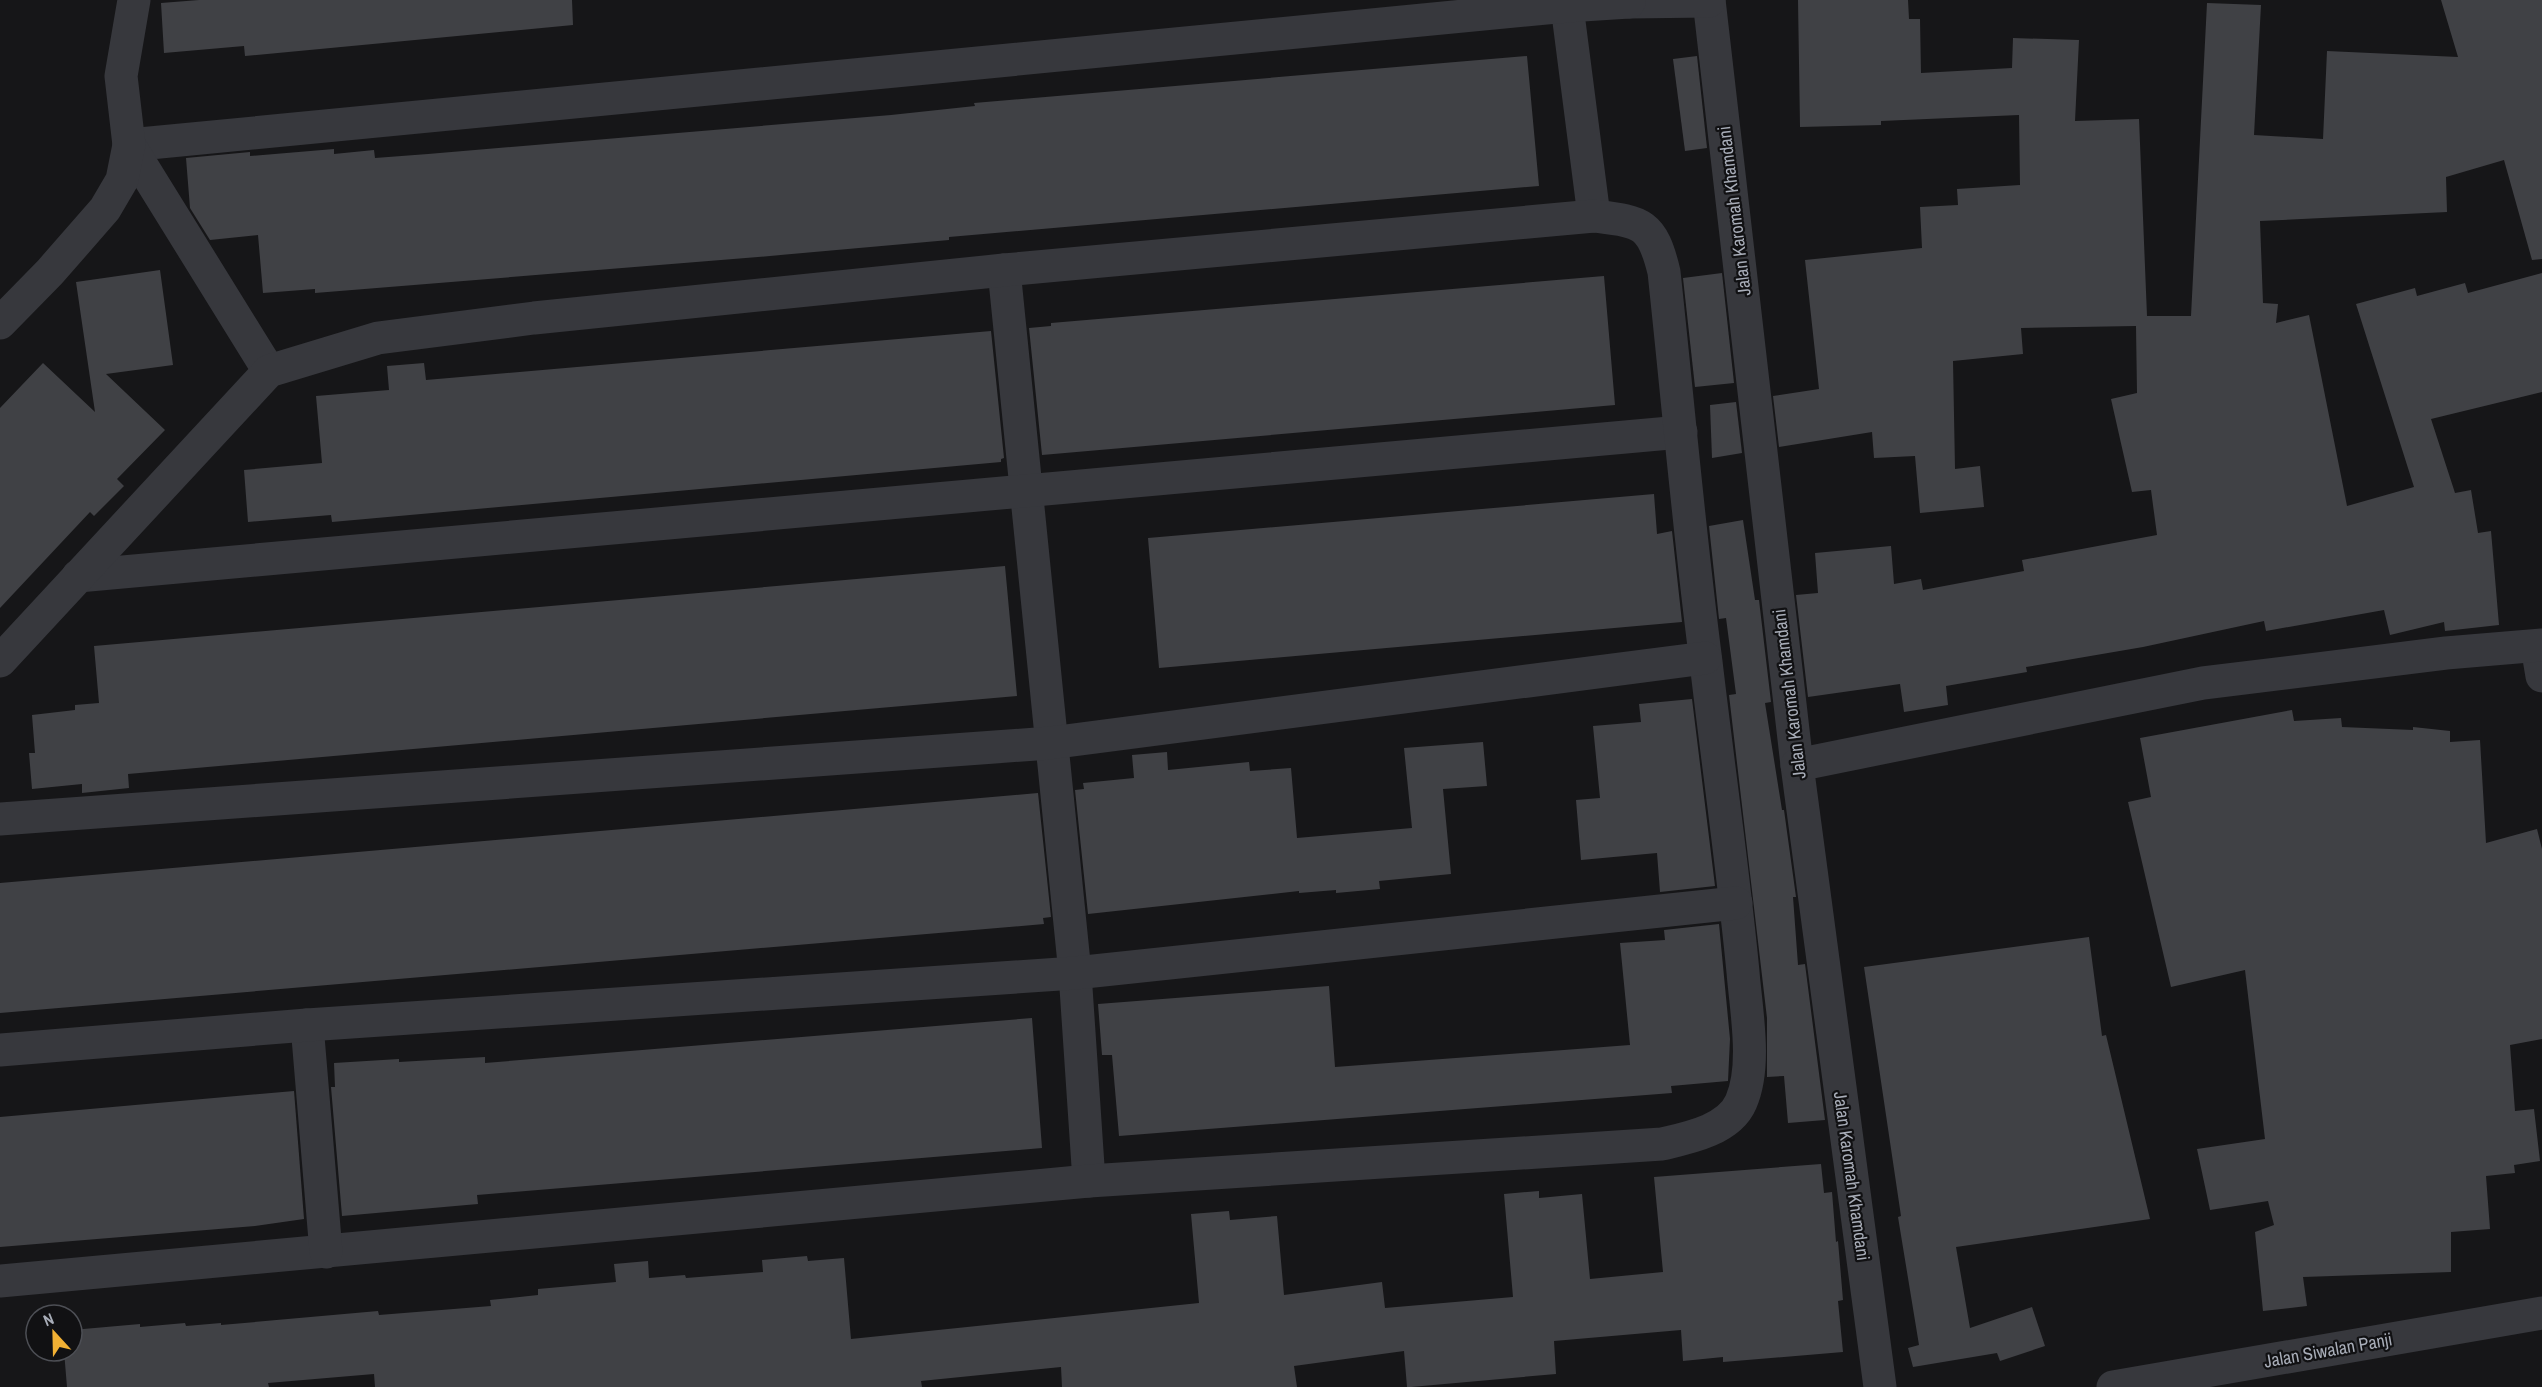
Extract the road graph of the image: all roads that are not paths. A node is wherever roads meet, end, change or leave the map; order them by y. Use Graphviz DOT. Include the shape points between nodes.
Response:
graph roads {
  1 [pos="134,0"];
  2 [pos="1629,1"];
  3 [pos="1709,1"];
  4 [pos="1567,6"];
  5 [pos="129,145"];
  6 [pos="1594,216"];
  7 [pos="1004,270"];
  8 [pos="0,323"];
  9 [pos="269,371"];
  10 [pos="1681,432"];
  11 [pos="1024,491"];
  12 [pos="78,576"];
  13 [pos="2540,656"];
  14 [pos="1705,658"];
  15 [pos="0,661"];
  16 [pos="1050,743"];
  17 [pos="1797,765"];
  18 [pos="0,819"];
  19 [pos="1736,903"];
  20 [pos="1075,973"];
  21 [pos="307,1025"];
  22 [pos="0,1050"];
  23 [pos="1089,1181"];
  24 [pos="326,1252"];
  25 [pos="0,1281"];
  26 [pos="2542,1313"];
  27 [pos="1880,1387"];
  28 [pos="2113,1387"];
  1 -- 5 [label="street" via="121,76"];
  2 -- 3 [label="street"];
  2 -- 4 [label="street"];
  3 -- 17 [label="street, Jalan Karomah Khamdani"];
  4 -- 5 [label="street"];
  4 -- 6 [label="street"];
  5 -- 8 [label="street" via="122,180 105,209"];
  5 -- 9 [label="street"];
  6 -- 7 [label="street"];
  6 -- 10 [label="street" via="1631,220 1643,226 1659,252"];
  7 -- 9 [label="street" via="534,318 378,338"];
  7 -- 11 [label="street"];
  9 -- 12 [label="street"];
  10 -- 11 [label="street"];
  10 -- 14 [label="street"];
  11 -- 12 [label="street"];
  11 -- 16 [label="street"];
  12 -- 15 [label="street"];
  13 -- 17 [label="street" via="2446,653 2203,683"];
  14 -- 16 [label="street"];
  14 -- 19 [label="street"];
  16 -- 18 [label="street"];
  16 -- 20 [label="street"];
  17 -- 27 [label="street, Jalan Karomah Khamdani"];
  19 -- 20 [label="street"];
  19 -- 23 [label="street" via="1748,1030 1748,1074 1741,1103 1724,1122 1690,1138 1662,1144"];
  20 -- 21 [label="street"];
  20 -- 23 [label="street"];
  21 -- 22 [label="street"];
  21 -- 24 [label="street"];
  23 -- 24 [label="street"];
  24 -- 25 [label="street"];
  26 -- 28 [label="street, Jalan Siwalan Panji"];
}
